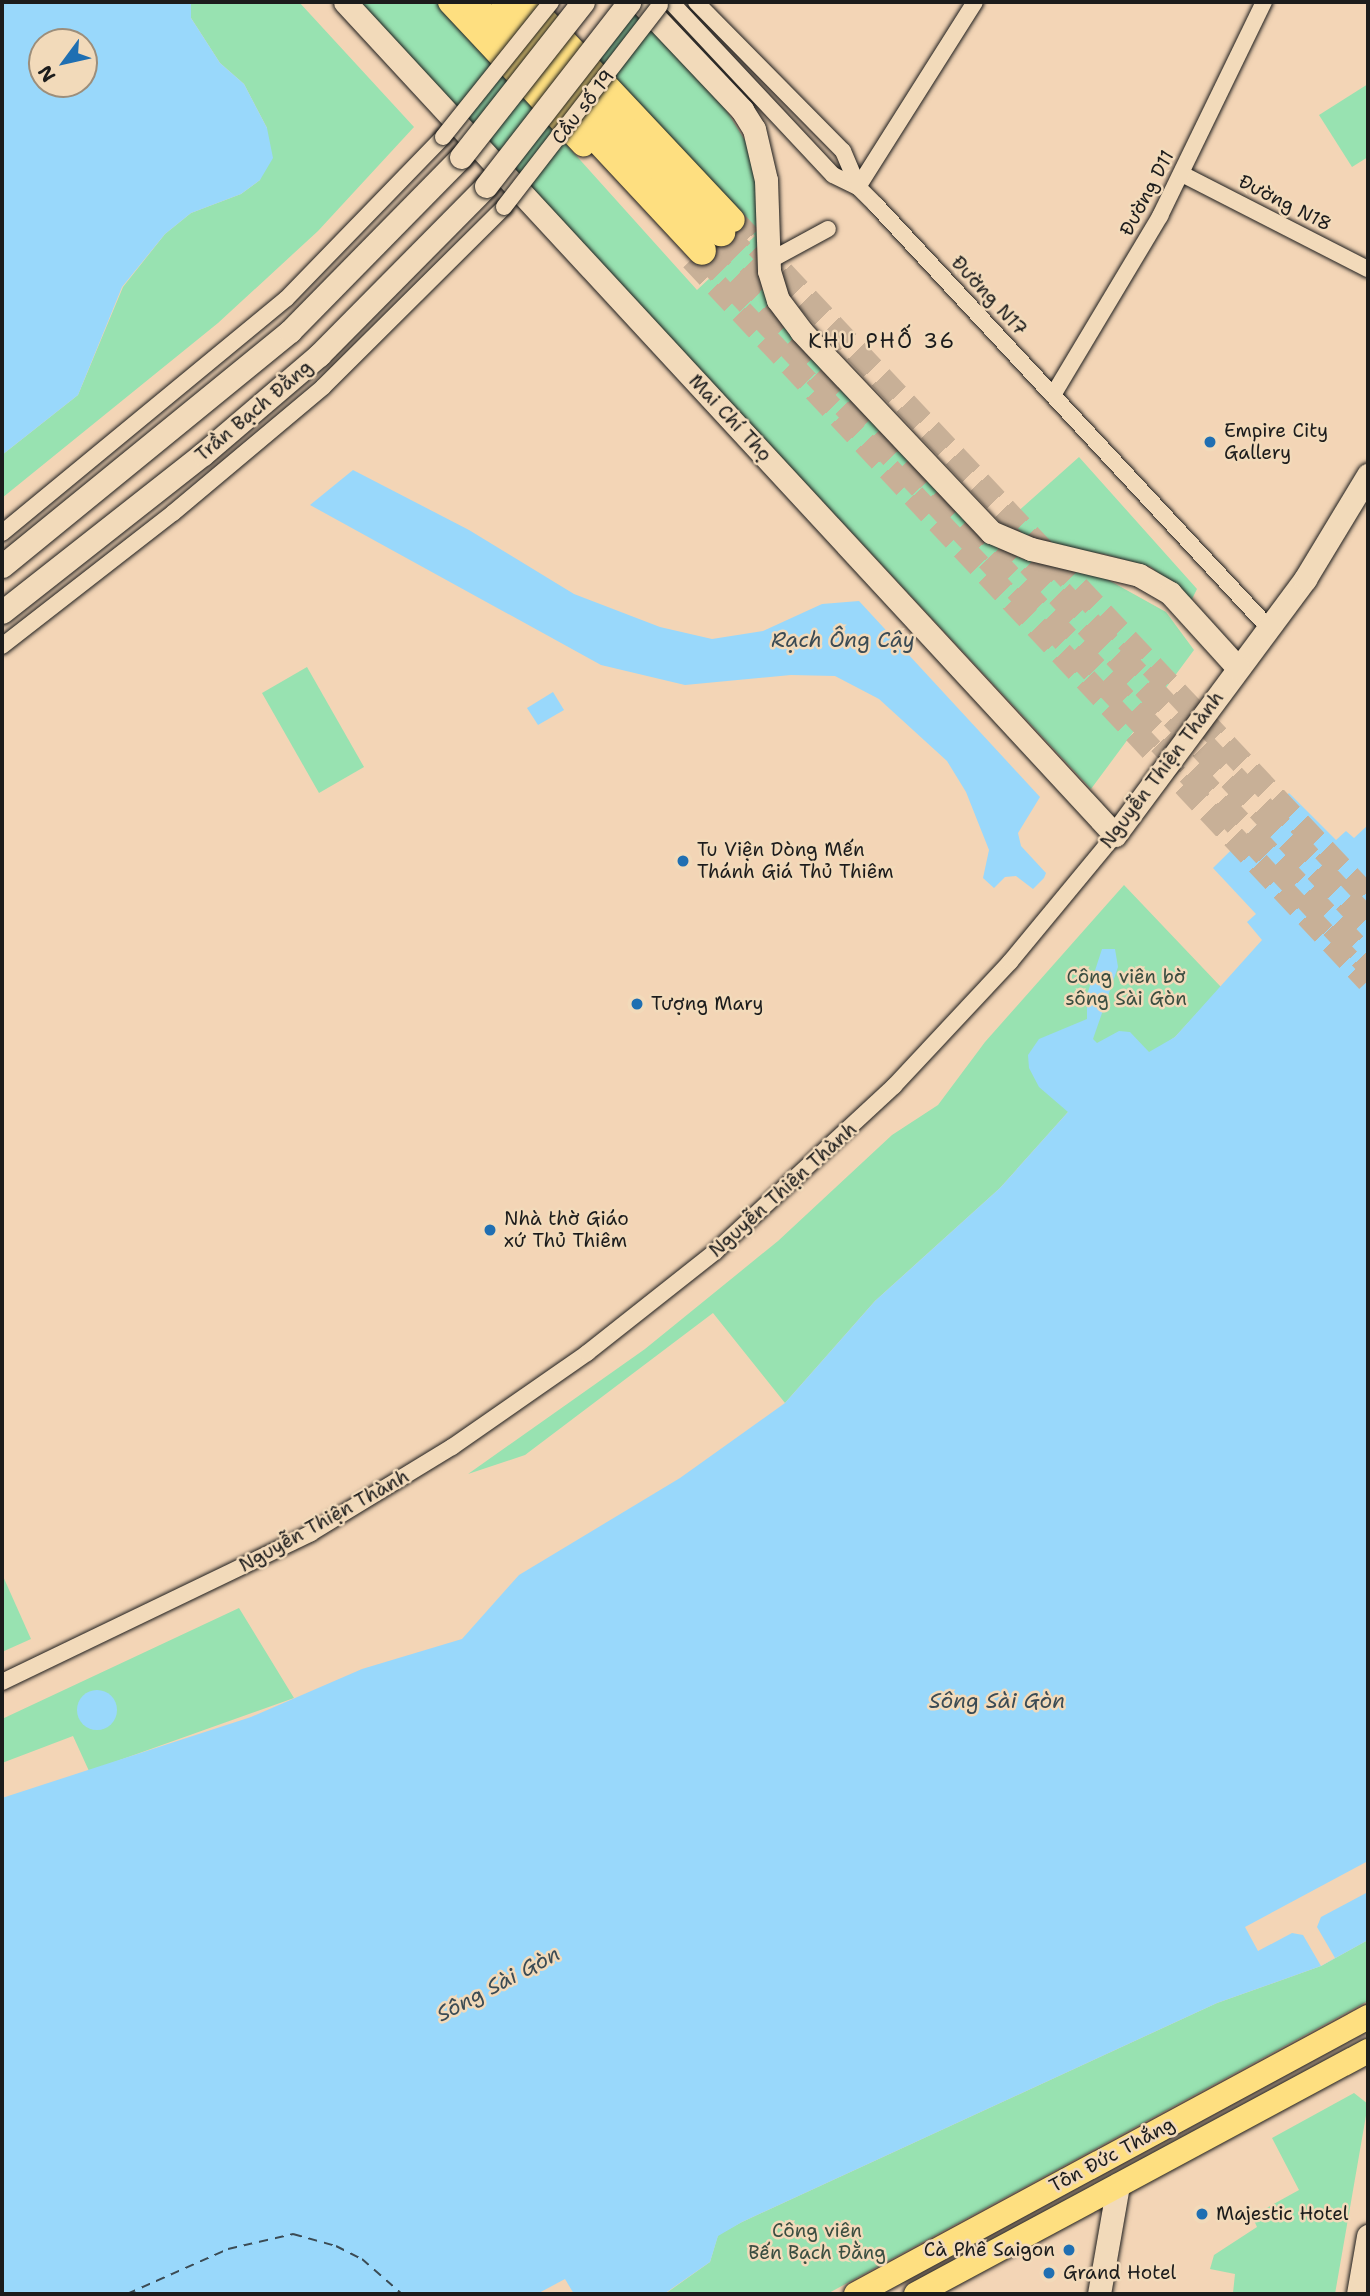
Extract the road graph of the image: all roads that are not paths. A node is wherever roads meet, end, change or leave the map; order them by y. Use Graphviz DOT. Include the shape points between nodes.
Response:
graph roads {
  1 [pos="345,2"];
  2 [pos="450,2"];
  3 [pos="470,2"];
  4 [pos="505,2"];
  5 [pos="528,2"];
  6 [pos="551,2"];
  7 [pos="583,2"];
  8 [pos="629,2"];
  9 [pos="696,2"];
  10 [pos="975,2"];
  11 [pos="1264,2"];
  12 [pos="658,3"];
  13 [pos="420,162"];
  14 [pos="1182,174"];
  15 [pos="439,183"];
  16 [pos="485,186"];
  17 [pos="858,187"];
  18 [pos="464,210"];
  19 [pos="828,229"];
  20 [pos="483,230"];
  21 [pos="712,240"];
  22 [pos="769,261"];
  23 [pos="1368,270"];
  24 [pos="1053,395"];
  25 [pos="163,405"];
  26 [pos="179,425"];
  27 [pos="203,454"];
  28 [pos="219,475"];
  29 [pos="1368,475"];
  30 [pos="2,533"];
  31 [pos="2,566"];
  32 [pos="2,612"];
  33 [pos="1269,628"];
  34 [pos="2,646"];
  35 [pos="1238,668"];
  36 [pos="1115,835"];
  37 [pos="2,1682"];
  38 [pos="1368,2017"];
  39 [pos="1368,2050"];
  40 [pos="1118,2185"];
  41 [pos="1368,2236"];
  42 [pos="856,2294"];
  43 [pos="916,2294"];
  44 [pos="1099,2294"];
  45 [pos="1358,2294"];
  1 -- 36 [label="street, Mai Chí Thọ"];
  2 -- 21 [label="main road"];
  3 -- 21 [label="highway"];
  4 -- 21 [label="highway"];
  5 -- 21 [label="main road"];
  6 -- 13 [label="street, bridge"];
  7 -- 15 [label="street, Trần Bạch Đằng, bridge"];
  8 -- 16 [label="street, Cầu số 19, bridge"];
  9 -- 17 [label="street" via="843,152"];
  10 -- 17 [label="street"];
  11 -- 14 [label="street, Đường D11"];
  12 -- 17 [label="street, Đường N17" via="833,175"];
  12 -- 20 [label="street, Cầu số 19, bridge"];
  12 -- 22 [label="street" via="754,129 766,180"];
  13 -- 15 [label="street"];
  13 -- 25 [label="street" via="294,292"];
  14 -- 23 [label="street, Đường N18"];
  14 -- 24 [label="street, Đường D11"];
  15 -- 26 [label="street, Trần Bạch Đằng" via="290,331"];
  16 -- 18 [label="street, Trần Bạch Đằng"];
  17 -- 24 [label="street, Đường N17"];
  18 -- 20 [label="street"];
  18 -- 27 [label="street, Trần Bạch Đằng" via="319,355"];
  19 -- 22 [label="street"];
  20 -- 28 [label="street, Cầu số 19" via="370,344"];
  22 -- 35 [label="street" via="772,286 787,314 973,518 1007,541 1139,575 1170,593"];
  24 -- 33 [label="street, Đường N17"];
  25 -- 26 [label="street"];
  25 -- 30 [label="street"];
  26 -- 31 [label="street, Trần Bạch Đằng"];
  27 -- 28 [label="street"];
  27 -- 32 [label="street, Trần Bạch Đằng"];
  28 -- 34 [label="street, Cầu số 19"];
  29 -- 33 [label="street, Nguyễn Thiện Thành" via="1305,579"];
  33 -- 35 [label="street, Nguyễn Thiện Thành"];
  35 -- 36 [label="street, Nguyễn Thiện Thành"];
  36 -- 37 [label="street, Nguyễn Thiện Thành" via="1010,962 894,1086 762,1211 587,1353 452,1447 311,1533"];
  38 -- 42 [label="main road, Tôn Ðức Thắng"];
  39 -- 40 [label="main road, Tôn Ðức Thắng"];
  40 -- 43 [label="main road, Tôn Ðức Thắng"];
  40 -- 44 [label="street"];
  41 -- 45 [label="street"];
}
